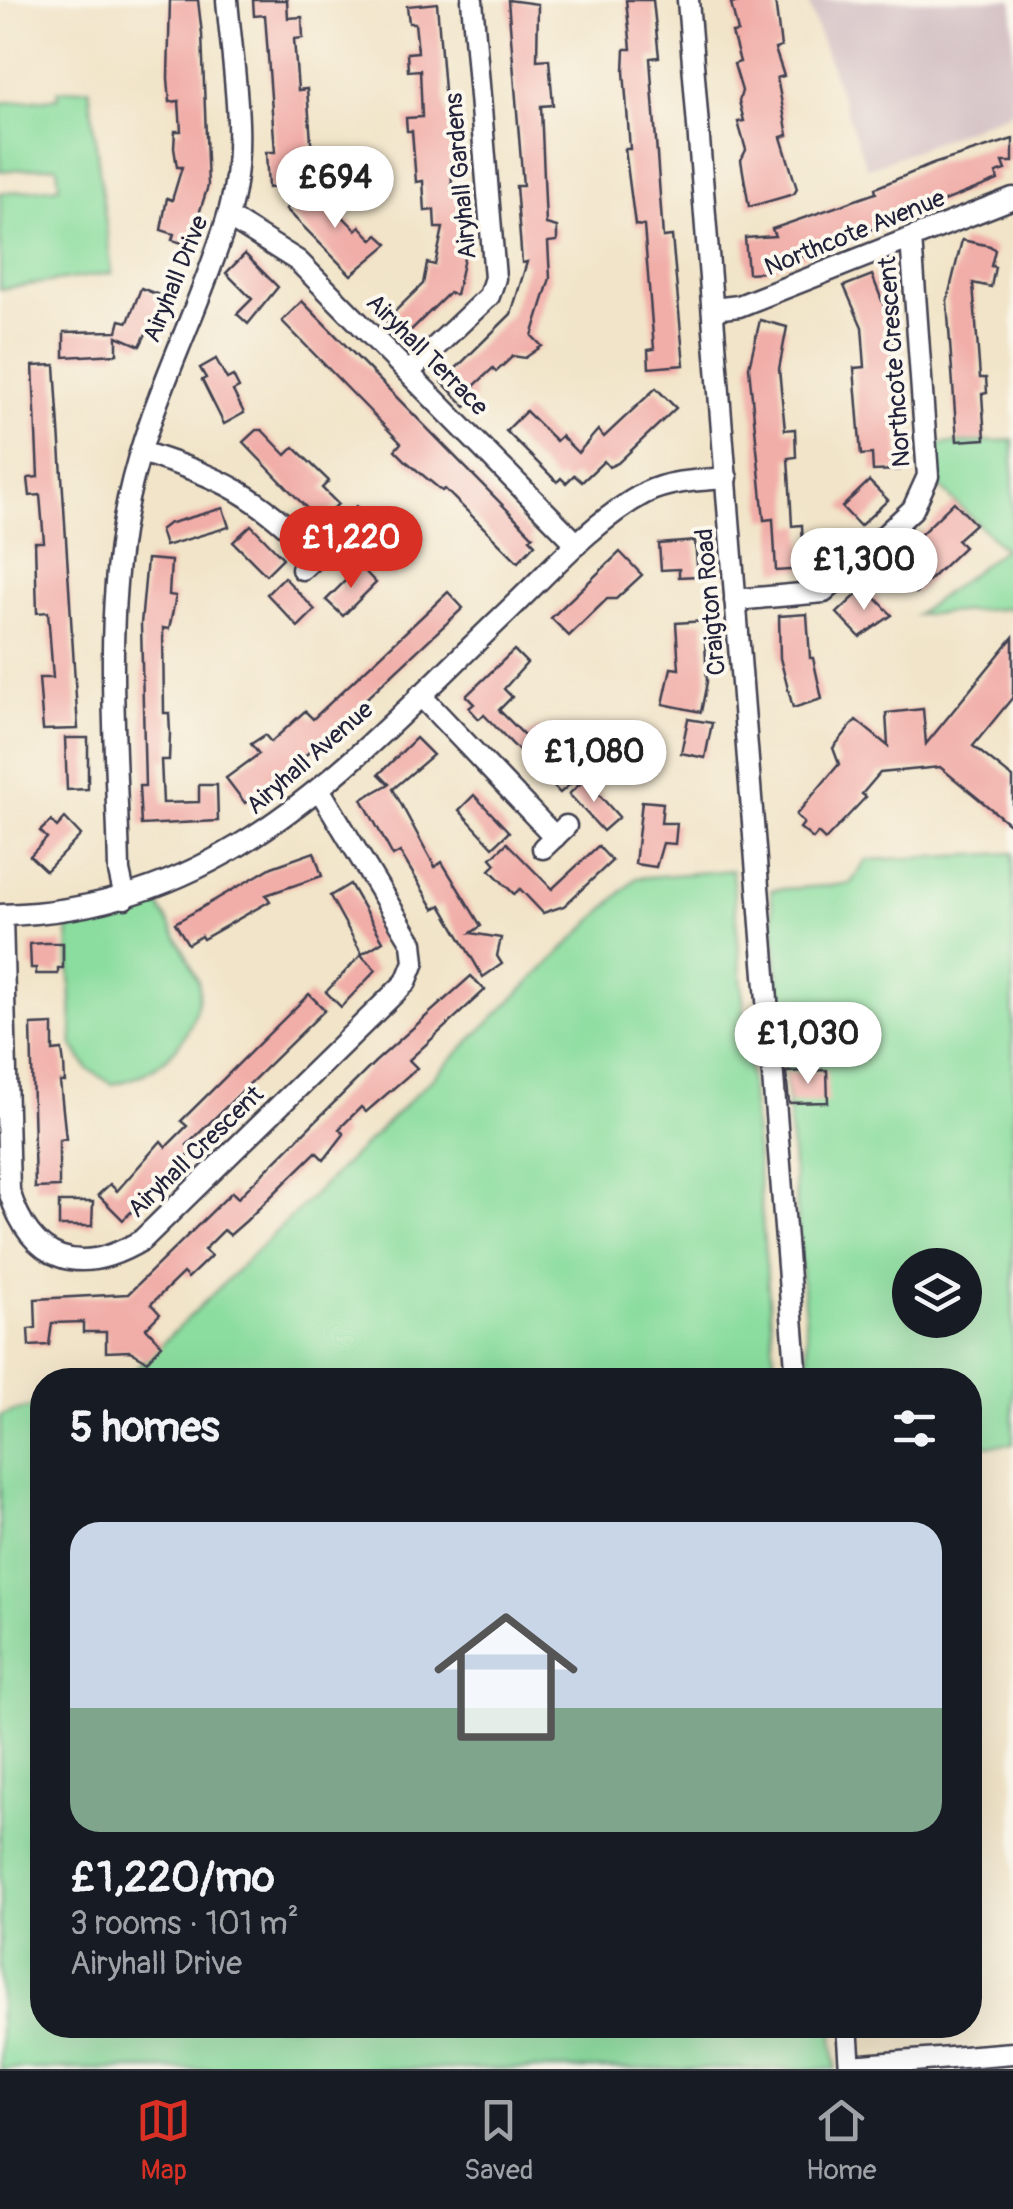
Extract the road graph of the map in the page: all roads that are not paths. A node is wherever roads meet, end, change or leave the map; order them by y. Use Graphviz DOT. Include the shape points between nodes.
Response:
graph roads {
  1 [pos="227,0"];
  2 [pos="472,0"];
  3 [pos="688,0"];
  4 [pos="1013,198"];
  5 [pos="228,218"];
  6 [pos="911,238"];
  7 [pos="713,309"];
  8 [pos="409,372"];
  9 [pos="141,452"];
  10 [pos="727,478"];
  11 [pos="578,544"];
  12 [pos="317,555"];
  13 [pos="736,600"];
  14 [pos="420,695"];
  15 [pos="318,790"];
  16 [pos="555,837"];
  17 [pos="125,898"];
  18 [pos="1,916"];
  19 [pos="796,1368"];
  20 [pos="848,2038"];
  21 [pos="1013,2053"];
  22 [pos="850,2068"];
  1 -- 5 [label="street, Airyhall Drive" via="239,145"];
  2 -- 8 [label="street, Airyhall Gardens" via="495,278 489,296"];
  3 -- 7 [label="street, Craigton Road"];
  4 -- 6 [label="street, Northcote Avenue"];
  5 -- 8 [label="street, Airyhall Terrace" via="298,261"];
  5 -- 9 [label="street, Airyhall Drive" via="158,391"];
  6 -- 7 [label="street, Northcote Avenue" via="739,306"];
  6 -- 13 [label="street, Northcote Crescent" via="928,476 913,509 824,592"];
  7 -- 10 [label="street, Craigton Road"];
  8 -- 11 [label="street, Airyhall Terrace"];
  9 -- 12 [label="street" via="235,486 268,507"];
  9 -- 17 [label="street, Airyhall Drive" via="114,613"];
  10 -- 11 [label="street, Airyhall Avenue" via="646,493"];
  10 -- 13 [label="street, Craigton Road"];
  11 -- 14 [label="street, Airyhall Avenue"];
  13 -- 19 [label="street, Craigton Road"];
  14 -- 15 [label="street, Airyhall Avenue"];
  14 -- 16 [label="street"];
  15 -- 17 [label="street, Airyhall Avenue" via="224,857"];
  15 -- 18 [label="street, Airyhall Crescent" via="412,944 406,982 142,1240 117,1256 90,1262 61,1258 36,1243 8,1191"];
  17 -- 18 [label="street, Airyhall Avenue"];
  20 -- 22 [label="street"];
  21 -- 22 [label="street"];
}
